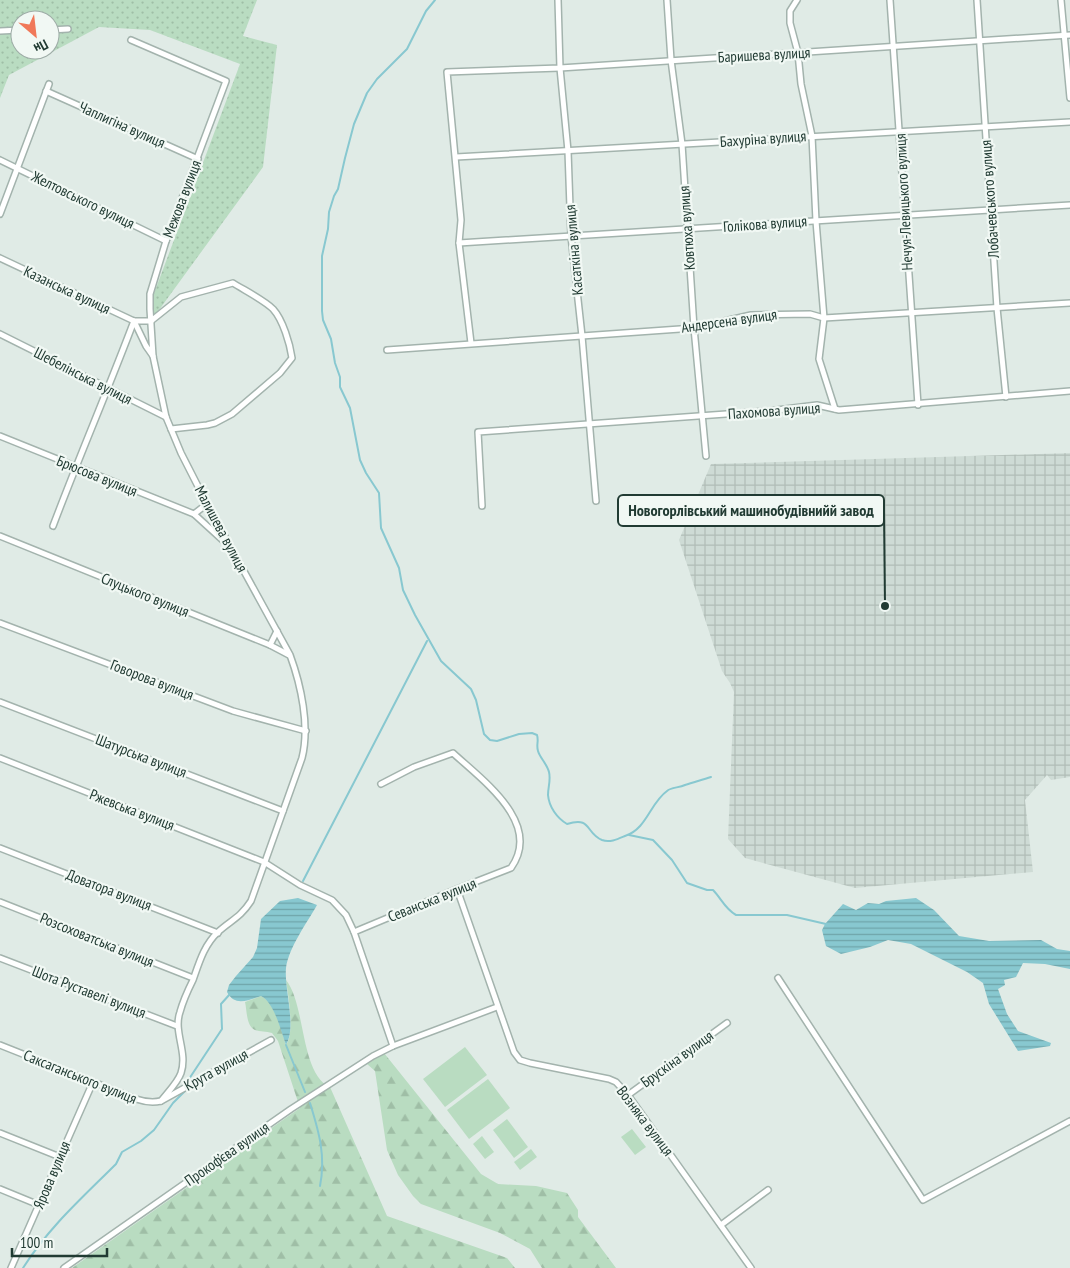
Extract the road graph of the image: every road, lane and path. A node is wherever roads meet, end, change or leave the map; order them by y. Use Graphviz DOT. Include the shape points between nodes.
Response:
graph roads {
  1 [pos="558,0"];
  2 [pos="667,0"];
  3 [pos="796,0"];
  4 [pos="890,0"];
  5 [pos="977,0"];
  6 [pos="1061,0"];
  7 [pos="60,29"];
  8 [pos="68,29"];
  9 [pos="1067,35"];
  10 [pos="131,40"];
  11 [pos="980,40"];
  12 [pos="894,46"];
  13 [pos="798,53"];
  14 [pos="671,60"];
  15 [pos="560,68"];
  16 [pos="49,84"];
  17 [pos="46,91"];
  18 [pos="1070,98"];
  19 [pos="1070,122"];
  20 [pos="985,126"];
  21 [pos="900,131"];
  22 [pos="812,136"];
  23 [pos="682,144"];
  24 [pos="568,151"];
  25 [pos="456,157"];
  26 [pos="198,159"];
  27 [pos="0,160"];
  28 [pos="18,168"];
  29 [pos="1070,205"];
  30 [pos="991,210"];
  31 [pos="0,214"];
  32 [pos="905,215"];
  33 [pos="816,221"];
  34 [pos="686,229"];
  35 [pos="571,236"];
  36 [pos="166,241"];
  37 [pos="459,243"];
  38 [pos="0,258"];
  39 [pos="1070,303"];
  40 [pos="996,308"];
  41 [pos="910,313"];
  42 [pos="824,318"];
  43 [pos="134,321"];
  44 [pos="150,321"];
  45 [pos="694,328"];
  46 [pos="0,334"];
  47 [pos="582,336"];
  48 [pos="471,343"];
  49 [pos="387,350"];
  50 [pos="153,356"];
  51 [pos="109,389"];
  52 [pos="1070,391"];
  53 [pos="1006,397"];
  54 [pos="918,405"];
  55 [pos="834,409"];
  56 [pos="702,416"];
  57 [pos="166,418"];
  58 [pos="590,425"];
  59 [pos="171,429"];
  60 [pos="0,436"];
  61 [pos="706,456"];
  62 [pos="75,467"];
  63 [pos="596,501"];
  64 [pos="207,504"];
  65 [pos="482,506"];
  66 [pos="194,514"];
  67 [pos="53,526"];
  68 [pos="0,536"];
  69 [pos="231,547"];
  70 [pos="0,623"];
  71 [pos="277,631"];
  72 [pos="270,646"];
  73 [pos="290,655"];
  74 [pos="0,702"];
  75 [pos="306,731"];
  76 [pos="0,758"];
  77 [pos="381,784"];
  78 [pos="283,811"];
  79 [pos="0,848"];
  80 [pos="264,862"];
  81 [pos="457,888"];
  82 [pos="0,902"];
  83 [pos="354,932"];
  84 [pos="218,933"];
  85 [pos="0,958"];
  86 [pos="193,978"];
  87 [pos="778,978"];
  88 [pos="498,1007"];
  89 [pos="727,1023"];
  90 [pos="177,1026"];
  91 [pos="271,1040"];
  92 [pos="0,1045"];
  93 [pos="394,1046"];
  94 [pos="93,1082"];
  95 [pos="628,1095"];
  96 [pos="162,1101"];
  97 [pos="1070,1121"];
  98 [pos="0,1133"];
  99 [pos="60,1157"];
  100 [pos="0,1189"];
  101 [pos="768,1190"];
  102 [pos="39,1205"];
  103 [pos="721,1225"];
  104 [pos="11,1268"];
  105 [pos="64,1268"];
  106 [pos="752,1268"];
  1 -- 15 [label="street, Касаткіна вулиця"];
  2 -- 14 [label="street, Ковтюха вулиця"];
  3 -- 13 [label="street" via="790,10 790,22"];
  4 -- 12 [label="street, Нечуя-Левицького вулиця"];
  5 -- 11 [label="street, Лобачевського вулиця"];
  6 -- 9 [label="street"];
  7 -- 8 [label="street"];
  9 -- 11 [label="street, Баришева вулиця"];
  9 -- 18 [label="street"];
  10 -- 26 [label="street, Межова вулиця" via="226,80"];
  11 -- 12 [label="street, Баришева вулиця"];
  11 -- 20 [label="street, Лобачевського вулиця"];
  12 -- 13 [label="street, Баришева вулиця"];
  12 -- 21 [label="street, Нечуя-Левицького вулиця"];
  13 -- 14 [label="street, Баришева вулиця"];
  13 -- 22 [label="street"];
  14 -- 15 [label="street, Баришева вулиця"];
  14 -- 23 [label="street, Ковтюха вулиця"];
  15 -- 24 [label="street, Касаткіна вулиця"];
  15 -- 25 [label="street, Баришева вулиця" via="447,72"];
  16 -- 17 [label="street"];
  17 -- 26 [label="street, Чаплигіна вулиця"];
  17 -- 28 [label="street"];
  19 -- 20 [label="street, Бахуріна вулиця"];
  20 -- 21 [label="street, Бахуріна вулиця"];
  20 -- 30 [label="street, Лобачевського вулиця"];
  21 -- 22 [label="street, Бахуріна вулиця"];
  21 -- 32 [label="street, Нечуя-Левицького вулиця"];
  22 -- 23 [label="street, Бахуріна вулиця"];
  22 -- 33 [label="street"];
  23 -- 24 [label="street, Бахуріна вулиця"];
  23 -- 34 [label="street, Ковтюха вулиця"];
  24 -- 25 [label="street, Бахуріна вулиця"];
  24 -- 35 [label="street, Касаткіна вулиця"];
  25 -- 37 [label="street" via="461,220"];
  26 -- 36 [label="street, Межова вулиця"];
  27 -- 28 [label="street, Желтовського вулиця"];
  28 -- 31 [label="street"];
  28 -- 36 [label="street, Желтовського вулиця"];
  29 -- 30 [label="street, Голікова вулиця"];
  30 -- 32 [label="street, Голікова вулиця"];
  30 -- 40 [label="street, Лобачевського вулиця"];
  32 -- 33 [label="street, Голікова вулиця"];
  32 -- 41 [label="street, Нечуя-Левицького вулиця"];
  33 -- 34 [label="street, Голікова вулиця"];
  33 -- 42 [label="street"];
  34 -- 35 [label="street, Голікова вулиця"];
  34 -- 45 [label="street, Ковтюха вулиця"];
  35 -- 37 [label="street, Голікова вулиця"];
  35 -- 47 [label="street, Касаткіна вулиця"];
  36 -- 44 [label="street, Межова вулиця" via="150,294"];
  37 -- 48 [label="street"];
  38 -- 43 [label="street, Казанська вулиця"];
  39 -- 40 [label="street, Андерсена вулиця"];
  40 -- 41 [label="street, Андерсена вулиця"];
  40 -- 53 [label="street, Лобачевського вулиця"];
  41 -- 42 [label="street, Андерсена вулиця"];
  41 -- 54 [label="street, Нечуя-Левицького вулиця"];
  42 -- 45 [label="street, Андерсена вулиця" via="810,314 751,315"];
  42 -- 55 [label="street" via="819,359"];
  43 -- 44 [label="street, Казанська вулиця"];
  43 -- 50 [label="street"];
  43 -- 51 [label="street"];
  44 -- 50 [label="street, Малишева вулиця"];
  44 -- 59 [label="street" via="181,297 233,283 274,310 290,345 292,358 280,373 232,414 207,425"];
  45 -- 47 [label="street, Андерсена вулиця"];
  45 -- 56 [label="street, Ковтюха вулиця"];
  46 -- 51 [label="street, Шебелінська вулиця"];
  47 -- 48 [label="street, Андерсена вулиця"];
  47 -- 58 [label="street, Касаткіна вулиця"];
  48 -- 49 [label="street, Андерсена вулиця"];
  50 -- 57 [label="street, Малишева вулиця"];
  51 -- 57 [label="street, Шебелінська вулиця"];
  51 -- 62 [label="street"];
  52 -- 53 [label="street, Пахомова вулиця"];
  53 -- 54 [label="street, Пахомова вулиця"];
  54 -- 55 [label="street, Пахомова вулиця"];
  55 -- 56 [label="street, Пахомова вулиця" via="817,405"];
  56 -- 58 [label="street, Пахомова вулиця"];
  56 -- 61 [label="street, Ковтюха вулиця"];
  57 -- 59 [label="street, Малишева вулиця"];
  58 -- 63 [label="street, Касаткіна вулиця"];
  58 -- 65 [label="street, Пахомова вулиця" via="478,432"];
  59 -- 64 [label="street, Малишева вулиця"];
  60 -- 62 [label="street, Брюсова вулиця"];
  62 -- 66 [label="street, Брюсова вулиця"];
  62 -- 67 [label="street"];
  64 -- 66 [label="street"];
  64 -- 69 [label="street, Малишева вулиця"];
  66 -- 69 [label="street, Брюсова вулиця"];
  68 -- 72 [label="street, Слуцького вулиця"];
  69 -- 71 [label="street, Малишева вулиця"];
  70 -- 75 [label="street, Говорова вулиця" via="225,708"];
  71 -- 72 [label="street"];
  71 -- 73 [label="street, Малишева вулиця"];
  72 -- 73 [label="street, Слуцького вулиця"];
  73 -- 75 [label="street, Малишева вулиця" via="299,682"];
  74 -- 78 [label="street, Шатурська вулиця"];
  75 -- 78 [label="street, Малишева вулиця" via="302,758"];
  76 -- 80 [label="street, Ржевська вулиця"];
  77 -- 81 [label="street, Севанська вулиця" via="414,767 453,753 500,796 512,815 519,836 516,861 511,868"];
  78 -- 80 [label="street, Малишева вулиця"];
  79 -- 84 [label="street, Доватора вулиця"];
  80 -- 83 [label="street" via="300,885 332,900"];
  80 -- 84 [label="street, Малишева вулиця" via="244,911"];
  81 -- 83 [label="street, Севанська вулиця"];
  81 -- 88 [label="street, Возняка вулиця"];
  82 -- 86 [label="street, Розсоховатська вулиця"];
  83 -- 93 [label="street"];
  84 -- 86 [label="street, Малишева вулиця" via="205,949"];
  85 -- 90 [label="street, Шота Руставелі вулиця"];
  86 -- 90 [label="street, Малишева вулиця"];
  87 -- 97 [label="street" via="923,1200"];
  88 -- 93 [label="street, Прокоф’єва вулиця"];
  88 -- 95 [label="street, Возняка вулиця" via="510,1044 520,1060 609,1079"];
  89 -- 95 [label="street, Брускіна вулиця"];
  90 -- 96 [label="street" via="183,1053 181,1074"];
  91 -- 96 [label="street, Крута вулиця"];
  92 -- 94 [label="street, Саксаганського вулиця"];
  93 -- 105 [label="street, Прокоф’єва вулиця" via="362,1062 291,1109"];
  94 -- 96 [label="street, Саксаганського вулиця" via="145,1102"];
  94 -- 99 [label="street, Ярова вулиця"];
  95 -- 103 [label="street, Возняка вулиця"];
  98 -- 99 [label="street"];
  99 -- 102 [label="street, Ярова вулиця"];
  100 -- 102 [label="street"];
  101 -- 103 [label="street"];
  102 -- 104 [label="street, Ярова вулиця"];
  103 -- 106 [label="street, Возняка вулиця"];
}
